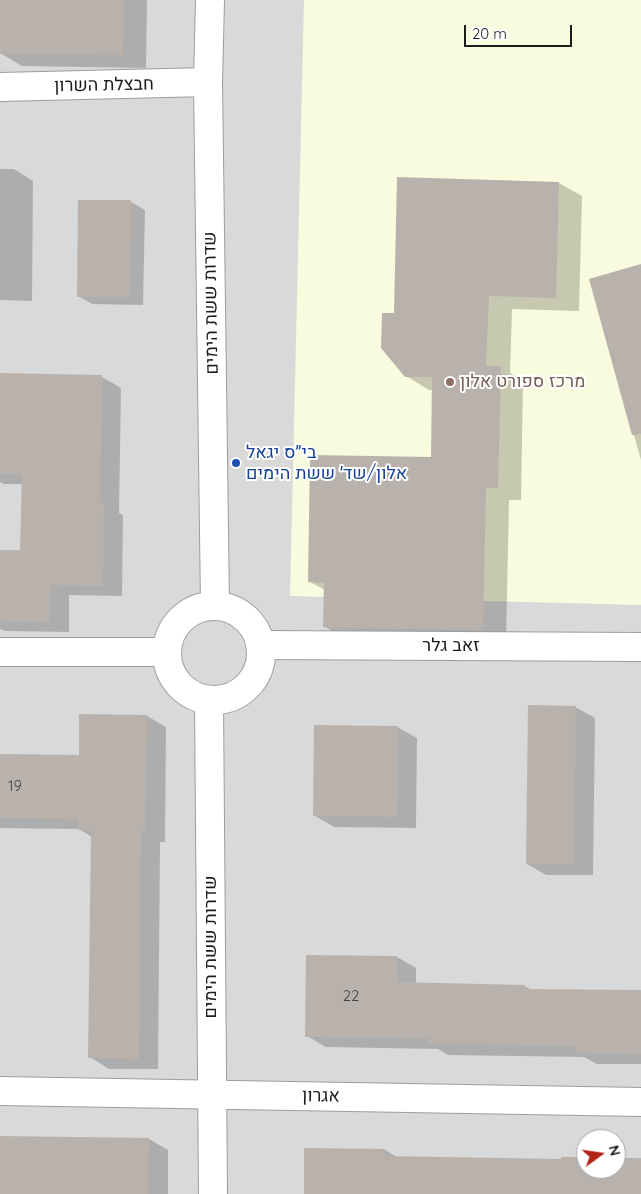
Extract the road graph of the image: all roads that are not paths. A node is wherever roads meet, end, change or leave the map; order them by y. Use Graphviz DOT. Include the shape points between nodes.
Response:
graph roads {
  1 [pos="210,0"];
  2 [pos="208,82"];
  3 [pos="0,87"];
  4 [pos="215,606"];
  5 [pos="261,644"];
  6 [pos="641,647"];
  7 [pos="0,652"];
  8 [pos="167,652"];
  9 [pos="209,701"];
  10 [pos="0,1091"];
  11 [pos="212,1094"];
  12 [pos="641,1102"];
  13 [pos="213,1194"];
  1 -- 2 [label="street, שדרות ששת הימים"];
  2 -- 3 [label="street, חבצלת השרון"];
  2 -- 4 [label="street, שדרות ששת הימים"];
  4 -- 5 [label="street" via="234,610 250,621"];
  4 -- 8 [label="street" via="197,609 181,619 171,634"];
  5 -- 6 [label="street, זאב גלר"];
  5 -- 9 [label="street" via="258,673 249,686 224,700"];
  7 -- 8 [label="street"];
  8 -- 9 [label="street" via="170,670 179,685 192,695"];
  9 -- 11 [label="street, שדרות ששת הימים"];
  10 -- 11 [label="street, אגרון"];
  11 -- 12 [label="street, אגרון"];
  11 -- 13 [label="street, שדרות ששת הימים"];
}
